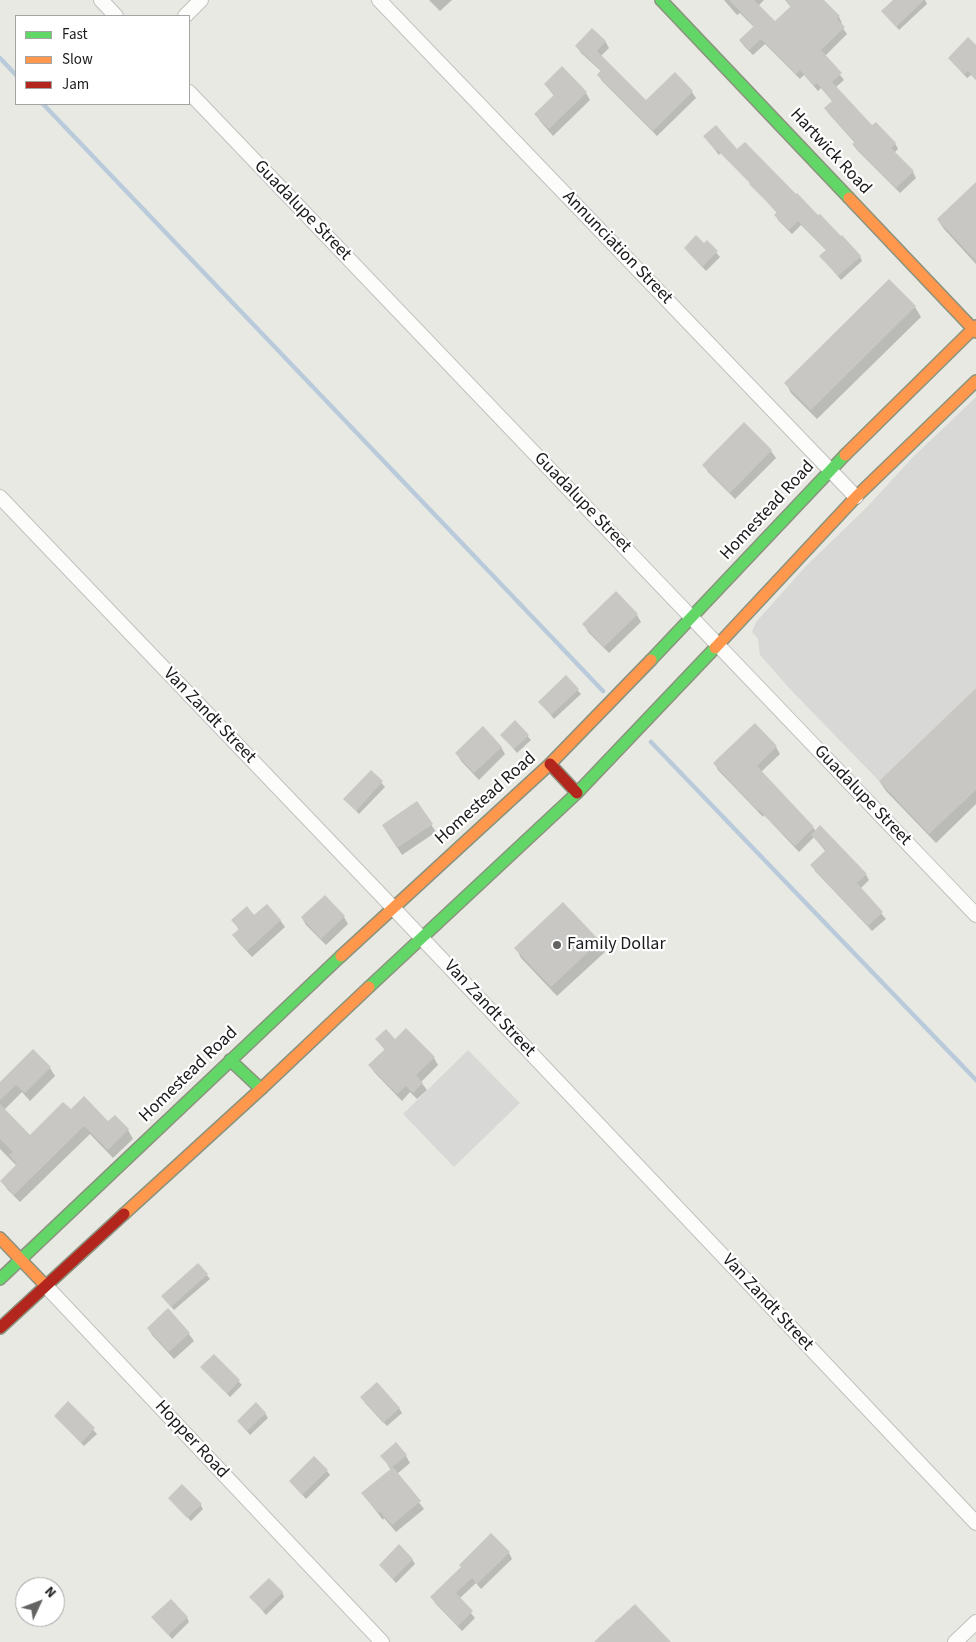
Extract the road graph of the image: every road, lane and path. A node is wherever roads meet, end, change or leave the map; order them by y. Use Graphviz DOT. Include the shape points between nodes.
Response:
graph roads {
  1 [pos="101,0"];
  2 [pos="202,0"];
  3 [pos="379,0"];
  4 [pos="661,0"];
  5 [pos="115,15"];
  6 [pos="186,15"];
  7 [pos="190,93"];
  8 [pos="975,329"];
  9 [pos="976,381"];
  10 [pos="830,470"];
  11 [pos="0,497"];
  12 [pos="856,497"];
  13 [pos="691,618"];
  14 [pos="717,645"];
  15 [pos="550,764"];
  16 [pos="577,793"];
  17 [pos="393,908"];
  18 [pos="976,914"];
  19 [pos="421,937"];
  20 [pos="230,1060"];
  21 [pos="261,1089"];
  22 [pos="0,1238"];
  23 [pos="20,1260"];
  24 [pos="0,1279"];
  25 [pos="45,1285"];
  26 [pos="0,1328"];
  27 [pos="976,1523"];
  28 [pos="976,1622"];
  29 [pos="382,1642"];
  30 [pos="955,1642"];
  1 -- 5 [label="street"];
  2 -- 6 [label="street"];
  3 -- 10 [label="street, Annunciation Street"];
  4 -- 8 [label="main road, Hartwick Road"];
  7 -- 13 [label="street, Guadalupe Street"];
  8 -- 10 [label="main road, Homestead Road"];
  9 -- 12 [label="main road"];
  10 -- 12 [label="street, Annunciation Street"];
  10 -- 13 [label="main road, Homestead Road"];
  11 -- 17 [label="street, Van Zandt Street"];
  12 -- 14 [label="main road"];
  13 -- 14 [label="street, Guadalupe Street"];
  13 -- 15 [label="main road, Homestead Road"];
  14 -- 16 [label="main road"];
  14 -- 18 [label="street, Guadalupe Street"];
  15 -- 16 [label="main road"];
  15 -- 17 [label="main road, Homestead Road"];
  16 -- 19 [label="main road"];
  17 -- 19 [label="street, Van Zandt Street"];
  17 -- 20 [label="main road, Homestead Road"];
  19 -- 21 [label="main road"];
  19 -- 27 [label="street, Van Zandt Street"];
  20 -- 21 [label="main road"];
  20 -- 23 [label="main road, Homestead Road"];
  21 -- 25 [label="main road"];
  22 -- 23 [label="main road, Hopper Road"];
  23 -- 24 [label="main road, Homestead Road"];
  23 -- 25 [label="main road, Hopper Road"];
  25 -- 26 [label="main road"];
  25 -- 29 [label="street, Hopper Road"];
  28 -- 30 [label="street"];
}
